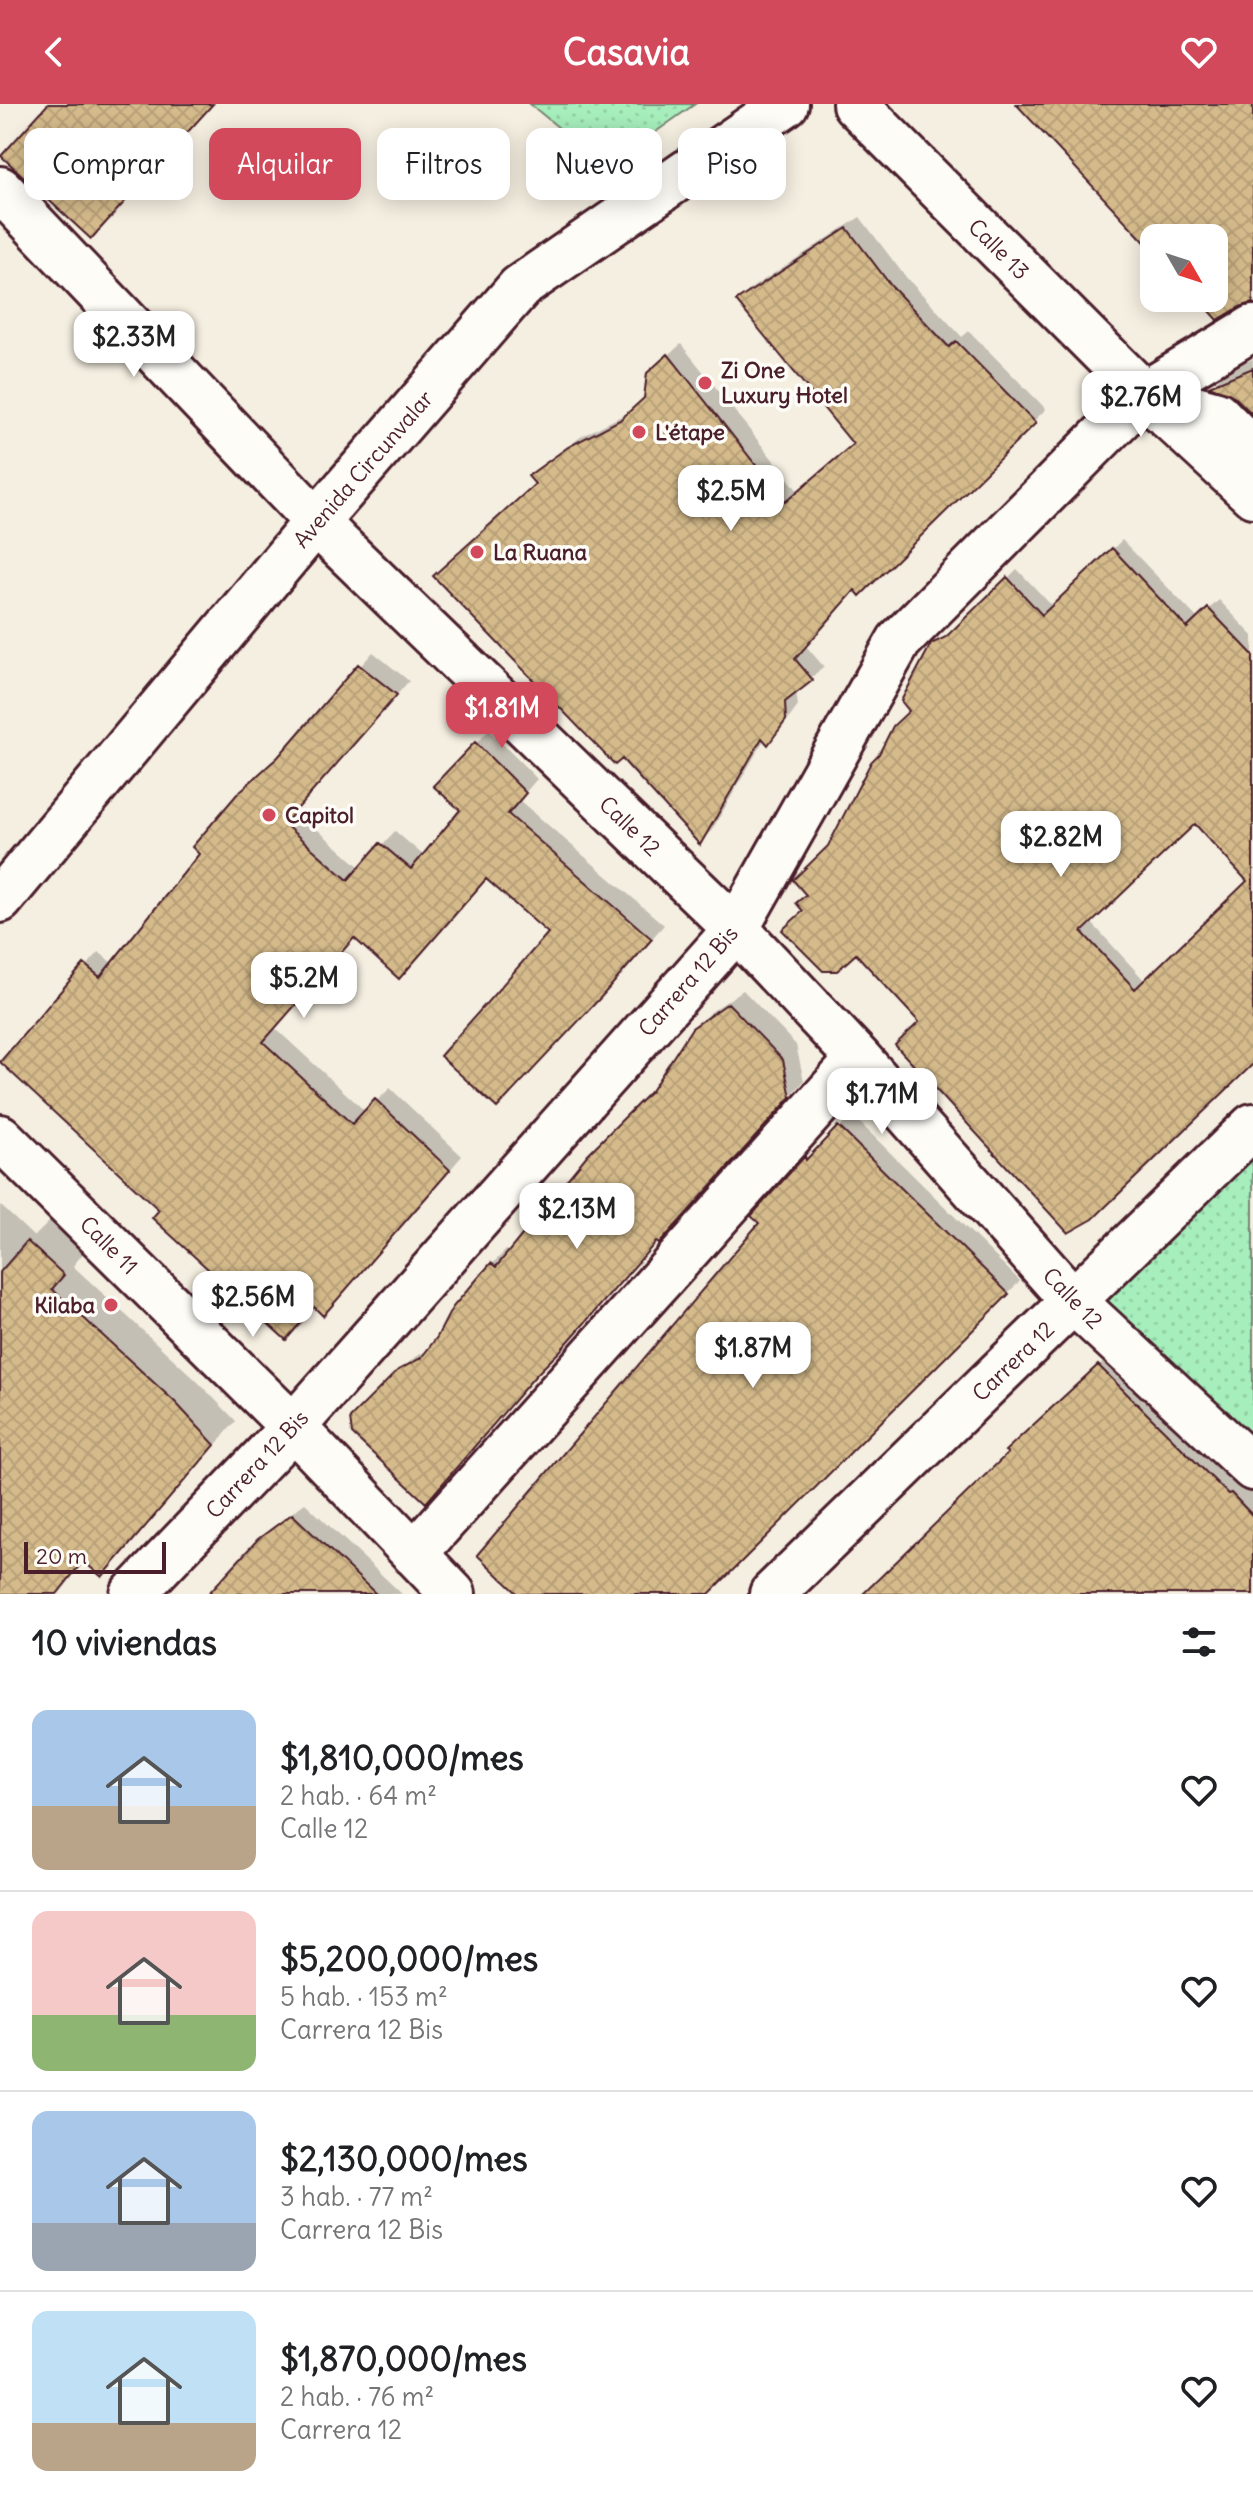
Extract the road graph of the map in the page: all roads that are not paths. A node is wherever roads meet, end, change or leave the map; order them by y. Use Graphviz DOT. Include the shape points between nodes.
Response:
graph roads {
  1 [pos="786,104"];
  2 [pos="855,104"];
  3 [pos="0,189"];
  4 [pos="1253,328"];
  5 [pos="1144,394"];
  6 [pos="1253,451"];
  7 [pos="1253,495"];
  8 [pos="316,522"];
  9 [pos="0,900"];
  10 [pos="736,929"];
  11 [pos="859,1059"];
  12 [pos="1253,1126"];
  13 [pos="0,1137"];
  14 [pos="1074,1302"];
  15 [pos="293,1427"];
  16 [pos="1253,1468"];
  17 [pos="414,1554"];
  18 [pos="133,1594"];
  19 [pos="453,1594"];
  20 [pos="772,1594"];
  1 -- 8 [label="street, Avenida Circunvalar" via="520,287"];
  2 -- 5 [label="street, Calle 13"];
  3 -- 8 [label="street, Calle 12"];
  4 -- 5 [label="street, Carrera 12 Bis"];
  5 -- 6 [label="street, Calle 13" via="1217,414"];
  5 -- 7 [label="street, Calle 13"];
  5 -- 10 [label="street, Carrera 12 Bis" via="899,641"];
  8 -- 9 [label="street, Avenida Circunvalar"];
  8 -- 10 [label="street, Calle 12"];
  10 -- 11 [label="street, Calle 12"];
  10 -- 15 [label="street, Carrera 12 Bis"];
  11 -- 14 [label="street, Calle 12"];
  11 -- 17 [label="street"];
  12 -- 14 [label="street, Carrera 12"];
  13 -- 15 [label="street, Calle 11"];
  14 -- 16 [label="street, Calle 12"];
  14 -- 20 [label="street, Carrera 12"];
  15 -- 17 [label="street, Calle 11"];
  15 -- 18 [label="street, Carrera 12 Bis"];
  17 -- 19 [label="street, Calle 11"];
}
